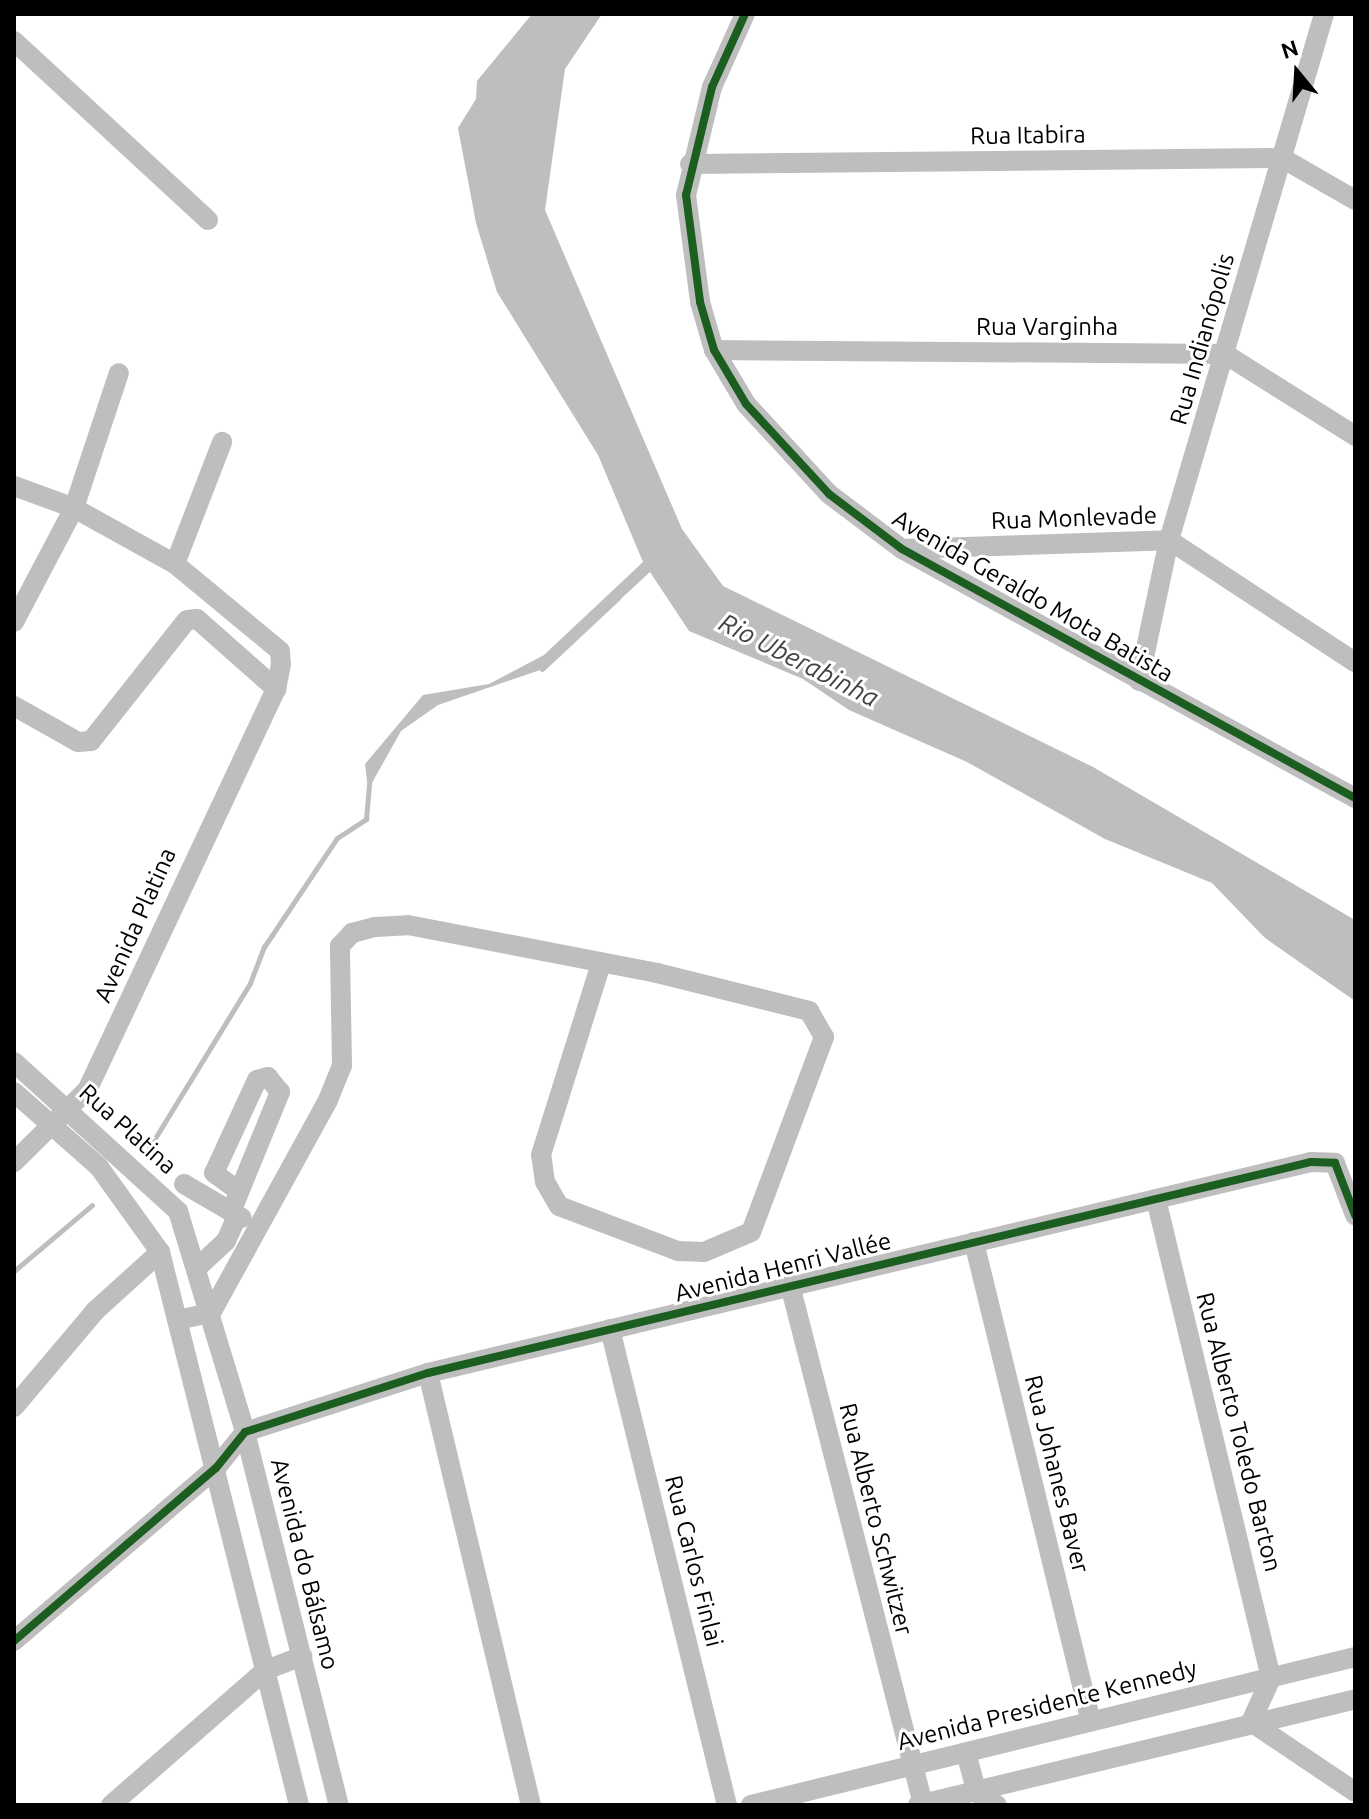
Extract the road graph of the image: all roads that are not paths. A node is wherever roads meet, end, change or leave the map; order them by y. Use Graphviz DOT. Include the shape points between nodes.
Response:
graph roads {
  1 [pos="745,14"];
  2 [pos="1324,14"];
  3 [pos="14,41"];
  4 [pos="1282,158"];
  5 [pos="690,164"];
  6 [pos="1355,200"];
  7 [pos="208,220"];
  8 [pos="714,350"];
  9 [pos="1225,354"];
  10 [pos="119,373"];
  11 [pos="1355,436"];
  12 [pos="222,442"];
  13 [pos="14,486"];
  14 [pos="74,508"];
  15 [pos="1169,540"];
  16 [pos="902,549"];
  17 [pos="175,564"];
  18 [pos="14,622"];
  19 [pos="1355,662"];
  20 [pos="1139,681"];
  21 [pos="276,689"];
  22 [pos="14,706"];
  23 [pos="1355,779"];
  24 [pos="1333,786"];
  25 [pos="1355,798"];
  26 [pos="601,963"];
  27 [pos="14,1062"];
  28 [pos="14,1092"];
  29 [pos="68,1110"];
  30 [pos="53,1127"];
  31 [pos="14,1162"];
  32 [pos="184,1184"];
  33 [pos="239,1191"];
  34 [pos="1156,1199"];
  35 [pos="234,1214"];
  36 [pos="1355,1215"];
  37 [pos="256,1227"];
  38 [pos="974,1242"];
  39 [pos="191,1245"];
  40 [pos="160,1252"];
  41 [pos="198,1267"];
  42 [pos="790,1285"];
  43 [pos="211,1313"];
  44 [pos="177,1320"];
  45 [pos="610,1329"];
  46 [pos="428,1373"];
  47 [pos="14,1407"];
  48 [pos="245,1432"];
  49 [pos="216,1468"];
  50 [pos="14,1641"];
  51 [pos="302,1656"];
  52 [pos="1355,1657"];
  53 [pos="266,1670"];
  54 [pos="1271,1678"];
  55 [pos="1355,1699"];
  56 [pos="1090,1719"];
  57 [pos="1251,1722"];
  58 [pos="966,1753"];
  59 [pos="912,1765"];
  60 [pos="1355,1792"];
  61 [pos="977,1793"];
  62 [pos="920,1804"];
  63 [pos="111,1805"];
  64 [pos="299,1805"];
  65 [pos="339,1805"];
  66 [pos="531,1805"];
  67 [pos="727,1805"];
  68 [pos="751,1805"];
  69 [pos="997,1805"];
  1 -- 5 [label="street, Avenida Geraldo Mota Batista" via="712,87"];
  2 -- 4 [label="street, Rua Indianópolis"];
  3 -- 7 [label="street"];
  4 -- 5 [label="street, Rua Itabira"];
  4 -- 6 [label="street"];
  4 -- 9 [label="street, Rua Indianópolis"];
  5 -- 8 [label="street, Avenida Geraldo Mota Batista" via="691,253"];
  8 -- 9 [label="street, Rua Varginha"];
  8 -- 16 [label="street, Avenida Geraldo Mota Batista" via="783,450"];
  9 -- 11 [label="street"];
  9 -- 15 [label="street, Rua Indianópolis"];
  10 -- 14 [label="street"];
  12 -- 17 [label="street"];
  13 -- 14 [label="street"];
  14 -- 17 [label="street"];
  14 -- 18 [label="street"];
  15 -- 16 [label="street, Rua Monlevade"];
  15 -- 19 [label="street, Rua Monlevade"];
  15 -- 20 [label="street, Rua Indianópolis"];
  16 -- 20 [label="street, Avenida Geraldo Mota Batista"];
  17 -- 21 [label="street" via="280,651"];
  20 -- 24 [label="street, Avenida Geraldo Mota Batista"];
  21 -- 22 [label="street" via="197,619 187,620 91,741 78,742"];
  21 -- 29 [label="street, Avenida Platina" via="111,1045"];
  23 -- 24 [label="street"];
  24 -- 25 [label="street, Avenida Geraldo Mota Batista"];
  26 -- 26 [label="street" via="541,1155 545,1182 559,1206 611,1231 678,1251 729,1245 751,1232 822,1028 809,1011"];
  26 -- 37 [label="street" via="408,925 352,933 336,964 342,1066"];
  27 -- 29 [label="street, Rua Platina"];
  28 -- 30 [label="street, Rua Platina"];
  29 -- 30 [label="street, Avenida Platina"];
  29 -- 39 [label="street, Rua Platina" via="178,1211"];
  30 -- 31 [label="street, Avenida Platina"];
  30 -- 40 [label="street, Rua Platina" via="106,1175"];
  32 -- 35 [label="street"];
  33 -- 33 [label="street" via="214,1173 257,1080 268,1077 280,1092"];
  33 -- 35 [label="street"];
  34 -- 36 [label="street, Avenida Henri Vallée" via="1311,1162 1335,1163"];
  34 -- 38 [label="street, Avenida Henri Vallée"];
  34 -- 54 [label="street, Rua Alberto Toledo Barton"];
  35 -- 37 [label="street"];
  35 -- 41 [label="street" via="226,1241"];
  37 -- 43 [label="street"];
  38 -- 42 [label="street, Avenida Henri Vallée"];
  38 -- 56 [label="street, Rua Johanes Baver"];
  39 -- 41 [label="street, Avenida do Bálsamo"];
  40 -- 44 [label="street"];
  40 -- 47 [label="street" via="95,1311"];
  41 -- 43 [label="street, Avenida do Bálsamo"];
  42 -- 45 [label="street, Avenida Henri Vallée"];
  42 -- 59 [label="street, Rua Alberto Schwitzer"];
  43 -- 44 [label="street"];
  43 -- 48 [label="street, Avenida do Bálsamo"];
  44 -- 49 [label="street"];
  45 -- 46 [label="street, Avenida Henri Vallée"];
  45 -- 67 [label="street, Rua Carlos Finlai"];
  46 -- 48 [label="street, Avenida Henri Vallée"];
  46 -- 66 [label="street"];
  48 -- 49 [label="street"];
  48 -- 51 [label="street, Avenida do Bálsamo"];
  49 -- 50 [label="street"];
  49 -- 53 [label="street"];
  51 -- 53 [label="street"];
  51 -- 65 [label="street, Avenida do Bálsamo"];
  52 -- 54 [label="street, Avenida Presidente Kennedy"];
  53 -- 63 [label="street"];
  53 -- 64 [label="street"];
  54 -- 56 [label="street, Avenida Presidente Kennedy"];
  54 -- 57 [label="street"];
  55 -- 57 [label="street"];
  56 -- 58 [label="street, Avenida Presidente Kennedy"];
  57 -- 60 [label="street"];
  57 -- 61 [label="street"];
  58 -- 59 [label="street, Avenida Presidente Kennedy"];
  58 -- 61 [label="street"];
  59 -- 62 [label="street, Rua Alberto Schwitzer"];
  59 -- 68 [label="street, Avenida Presidente Kennedy"];
  61 -- 62 [label="street"];
  61 -- 69 [label="street"];
}
